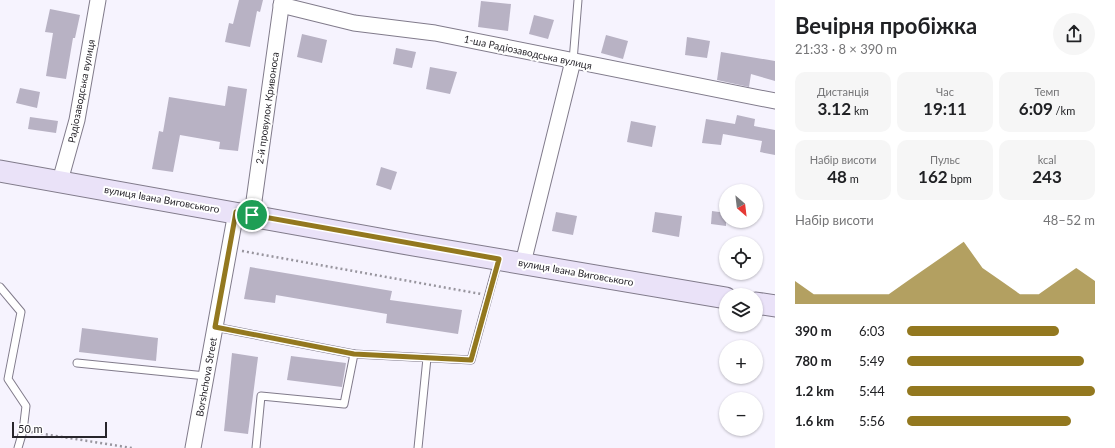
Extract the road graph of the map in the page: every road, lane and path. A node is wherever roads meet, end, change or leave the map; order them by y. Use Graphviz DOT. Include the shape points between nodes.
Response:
graph roads {
  1 [pos="98,0"];
  2 [pos="578,0"];
  3 [pos="282,2"];
  4 [pos="573,61"];
  5 [pos="775,101"];
  6 [pos="0,171"];
  7 [pos="60,182"];
  8 [pos="244,214"];
  9 [pos="229,249"];
  10 [pos="499,259"];
  11 [pos="523,263"];
  12 [pos="0,287"];
  13 [pos="489,295"];
  14 [pos="719,297"];
  15 [pos="763,304"];
  16 [pos="775,306"];
  17 [pos="215,327"];
  18 [pos="354,354"];
  19 [pos="427,358"];
  20 [pos="77,363"];
  21 [pos="206,376"];
  22 [pos="24,431"];
  23 [pos="18,448"];
  24 [pos="132,448"];
  25 [pos="193,448"];
  26 [pos="256,448"];
  27 [pos="418,448"];
  1 -- 7 [label="street, Радіозаводська вулиця" via="77,120"];
  2 -- 4 [label="lane"];
  3 -- 4 [label="street, 1-ша Радіозаводська вулиця" via="354,23 435,33"];
  3 -- 8 [label="street, 2-й провулок Кривоноса"];
  4 -- 5 [label="street, 1-ша Радіозаводська вулиця"];
  4 -- 11 [label="street"];
  6 -- 7 [label="street, вулиця Івана Виговського"];
  7 -- 8 [label="street, вулиця Івана Виговського"];
  8 -- 9 [label="street, Borshchova Street"];
  8 -- 10 [label="street, вулиця Івана Виговського"];
  9 -- 13 [label="path"];
  9 -- 17 [label="street, Borshchova Street"];
  10 -- 11 [label="street, вулиця Івана Виговського"];
  10 -- 13 [label="lane"];
  11 -- 14 [label="street, вулиця Івана Виговського"];
  12 -- 22 [label="lane" via="21,312 8,379 26,406"];
  13 -- 19 [label="lane" via="471,360"];
  15 -- 16 [label="street"];
  17 -- 18 [label="lane"];
  17 -- 21 [label="street, Borshchova Street"];
  18 -- 19 [label="lane"];
  18 -- 26 [label="lane" via="344,404 261,396"];
  19 -- 27 [label="lane"];
  20 -- 21 [label="lane"];
  21 -- 25 [label="street, Borshchova Street"];
  22 -- 23 [label="lane"];
  22 -- 24 [label="path"];
}
